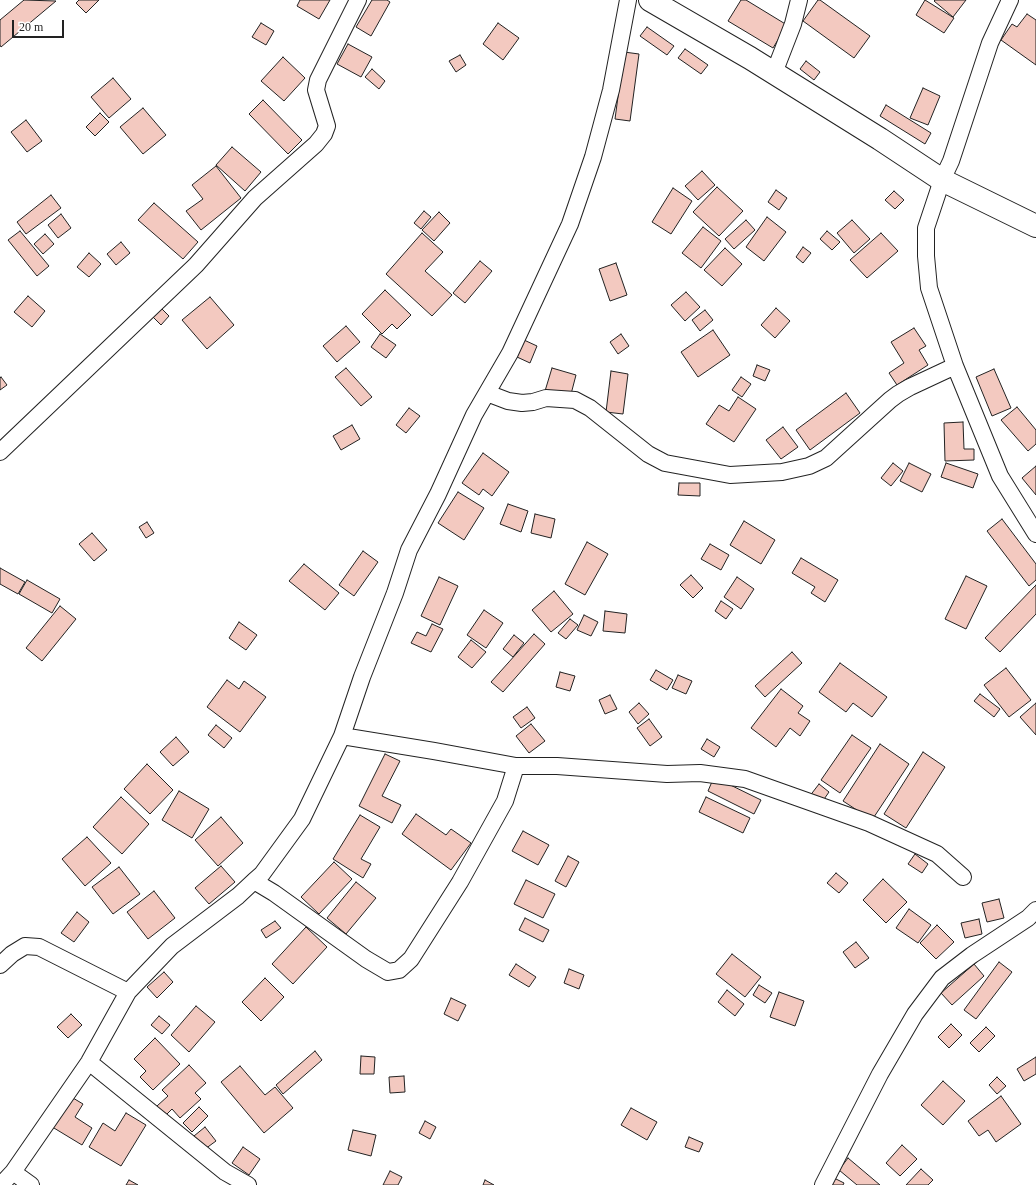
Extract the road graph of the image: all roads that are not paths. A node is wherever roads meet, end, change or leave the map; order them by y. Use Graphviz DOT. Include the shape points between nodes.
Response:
graph roads {
  1 [pos="358,0"];
  2 [pos="628,0"];
  3 [pos="650,0"];
  4 [pos="799,0"];
  5 [pos="1010,0"];
  6 [pos="774,73"];
  7 [pos="942,180"];
  8 [pos="1036,226"];
  9 [pos="954,366"];
  10 [pos="487,393"];
  11 [pos="0,452"];
  12 [pos="1036,534"];
  13 [pos="342,736"];
  14 [pos="516,766"];
  15 [pos="963,877"];
  16 [pos="254,881"];
  17 [pos="1036,910"];
  18 [pos="0,965"];
  19 [pos="128,992"];
  20 [pos="89,1062"];
  21 [pos="14,1172"];
  22 [pos="1,1185"];
  23 [pos="31,1185"];
  24 [pos="248,1185"];
  25 [pos="823,1185"];
  1 -- 11 [label="street" via="318,80 316,90 327,126 324,134 255,198 196,265"];
  2 -- 10 [label="street" via="609,97 593,157 572,217 510,354"];
  3 -- 6 [label="main road"];
  4 -- 6 [label="street" via="793,24"];
  5 -- 7 [label="street" via="990,43 951,161"];
  6 -- 7 [label="main road"];
  7 -- 8 [label="main road"];
  7 -- 9 [label="street" via="926,228 926,256 929,288"];
  9 -- 10 [label="street" via="898,394 826,458 809,466 782,472 738,475 706,472 664,463 648,454 590,408 574,400 546,398 522,403"];
  9 -- 12 [label="street" via="1000,476"];
  10 -- 13 [label="street" via="409,550"];
  13 -- 14 [label="street"];
  13 -- 16 [label="street" via="302,819 262,874"];
  14 -- 15 [label="street" via="557,766 667,774 700,773 745,779 869,823 937,854"];
  14 -- 16 [label="street" via="506,801 460,882 411,959 400,970 388,972 366,959"];
  16 -- 19 [label="street" via="172,946"];
  17 -- 25 [label="street" via="942,978 916,1014 880,1074"];
  18 -- 19 [label="street" via="25,946 39,947"];
  19 -- 20 [label="street"];
  20 -- 21 [label="street"];
  20 -- 24 [label="street" via="225,1172"];
  21 -- 22 [label="street"];
  21 -- 23 [label="street"];
}
